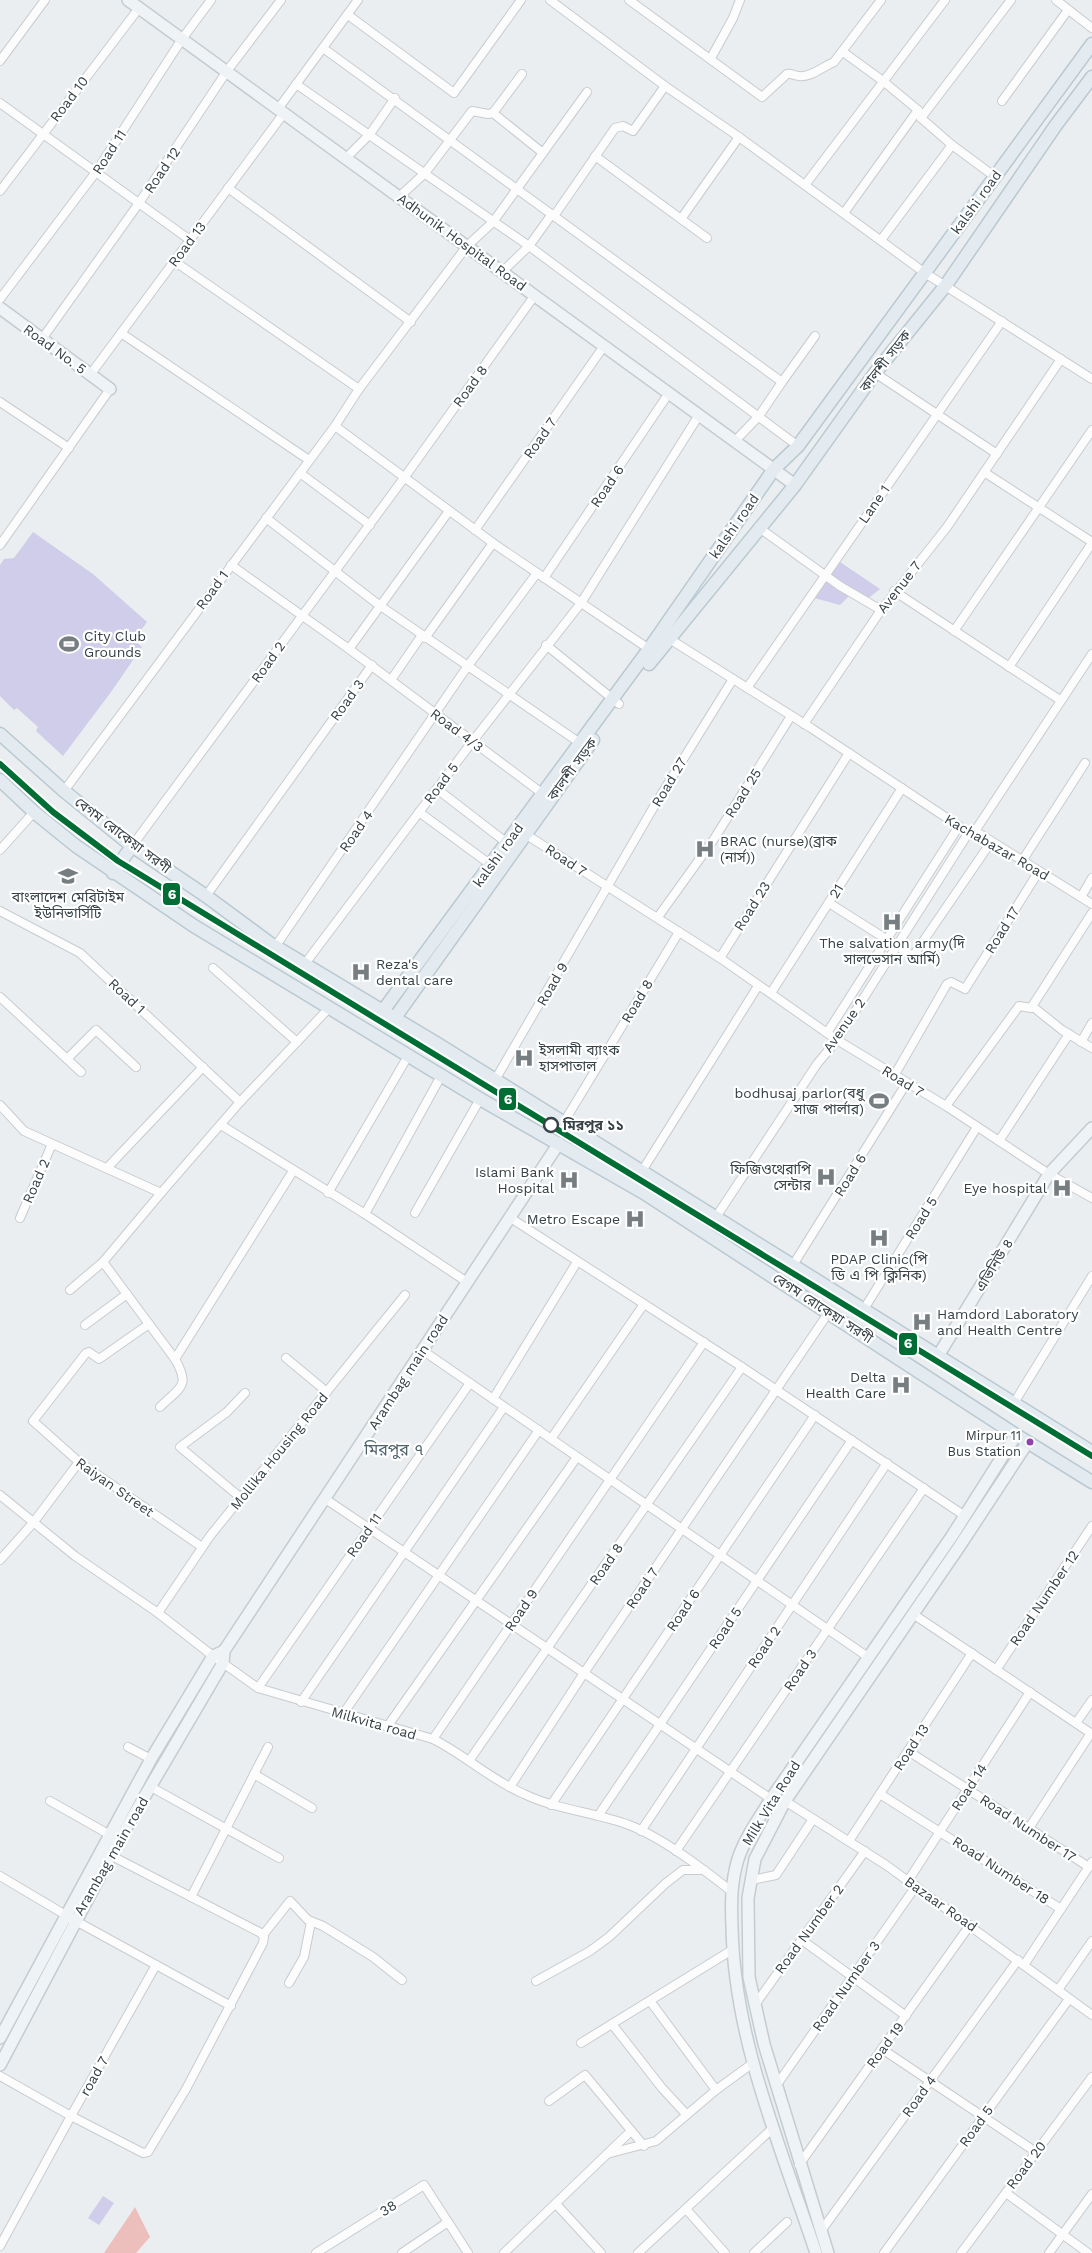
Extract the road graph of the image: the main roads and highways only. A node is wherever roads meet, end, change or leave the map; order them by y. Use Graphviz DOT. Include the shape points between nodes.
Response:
graph roads {
  1 [pos="1090,51"];
  2 [pos="1092,77"];
  3 [pos="616,702"];
  4 [pos="0,734"];
  5 [pos="0,780"];
  6 [pos="132,846"];
  7 [pos="113,873"];
  8 [pos="382,1012"];
  9 [pos="394,1019"];
  10 [pos="1091,1448"];
  11 [pos="1092,1482"];
  1 -- 3 [label="main road, kalshi road" via="994,176 798,446 774,470 649,649"];
  2 -- 3 [label="main road, কালশী সড়ক" via="946,285 875,373 795,485"];
  3 -- 8 [label="main road, kalshi road" via="580,744"];
  3 -- 9 [label="main road, কালশী সড়ক"];
  4 -- 6 [label="main road, বেগম রোকেয়া সরণী"];
  5 -- 7 [label="main road, বেগম রোকেয়া সরণী" via="34,812"];
  6 -- 7 [label="main road"];
  6 -- 8 [label="main road, বেগম রোকেয়া সরণী" via="275,947"];
  7 -- 11 [label="main road, বেগম রোকেয়া সরণী" via="441,1076 652,1198"];
  8 -- 9 [label="main road, বেগম রোকেয়া সরণী"];
  9 -- 10 [label="main road, বেগম রোকেয়া সরণী"];
}
